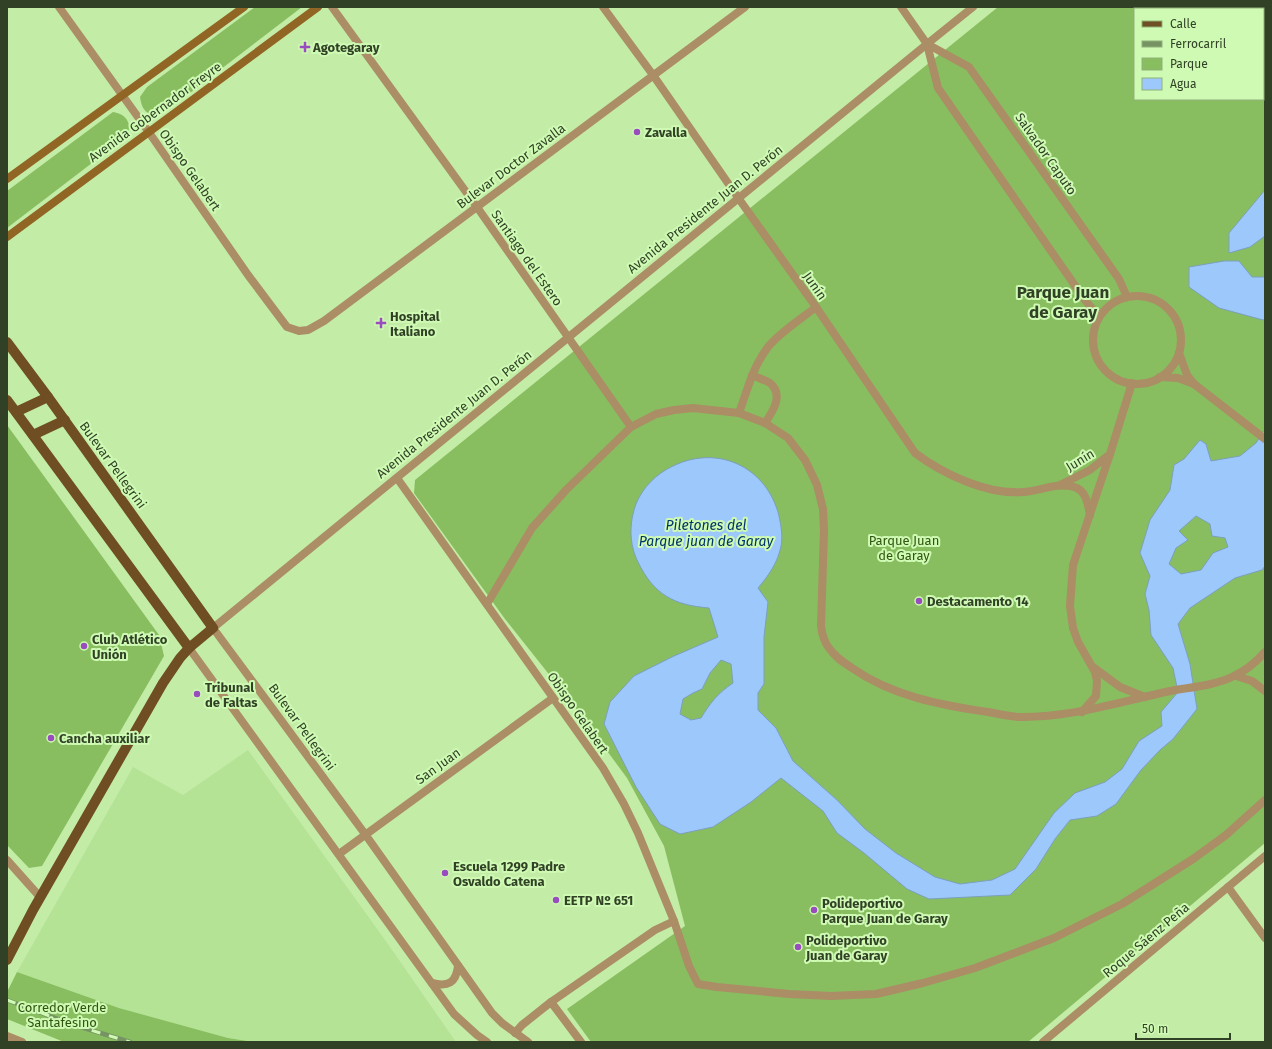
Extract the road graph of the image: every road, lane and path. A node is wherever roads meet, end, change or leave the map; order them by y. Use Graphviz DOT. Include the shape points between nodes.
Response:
graph roads {
  1 [pos="59,7"];
  2 [pos="244,7"];
  3 [pos="318,7"];
  4 [pos="332,7"];
  5 [pos="604,7"];
  6 [pos="745,7"];
  7 [pos="901,7"];
  8 [pos="973,7"];
  9 [pos="927,44"];
  10 [pos="653,75"];
  11 [pos="122,96"];
  12 [pos="148,131"];
  13 [pos="7,179"];
  14 [pos="739,199"];
  15 [pos="476,207"];
  16 [pos="7,237"];
  17 [pos="1127,297"];
  18 [pos="816,307"];
  19 [pos="1099,317"];
  20 [pos="287,327"];
  21 [pos="568,338"];
  22 [pos="7,342"];
  23 [pos="1179,353"];
  24 [pos="752,375"];
  25 [pos="1160,377"];
  26 [pos="1132,383"];
  27 [pos="1194,384"];
  28 [pos="48,397"];
  29 [pos="7,400"];
  30 [pos="16,412"];
  31 [pos="739,413"];
  32 [pos="65,420"];
  33 [pos="765,423"];
  34 [pos="631,427"];
  35 [pos="33,435"];
  36 [pos="1265,439"];
  37 [pos="1110,454"];
  38 [pos="397,478"];
  39 [pos="1060,485"];
  40 [pos="1090,515"];
  41 [pos="487,604"];
  42 [pos="213,628"];
  43 [pos="189,648"];
  44 [pos="1265,652"];
  45 [pos="1089,664"];
  46 [pos="1236,676"];
  47 [pos="1265,690"];
  48 [pos="1146,697"];
  49 [pos="553,698"];
  50 [pos="1082,712"];
  51 [pos="1265,800"];
  52 [pos="365,834"];
  53 [pos="339,854"];
  54 [pos="1265,856"];
  55 [pos="7,860"];
  56 [pos="1228,887"];
  57 [pos="40,897"];
  58 [pos="33,910"];
  59 [pos="674,921"];
  60 [pos="1265,938"];
  61 [pos="7,945"];
  62 [pos="7,960"];
  63 [pos="458,966"];
  64 [pos="432,983"];
  65 [pos="551,1002"];
  66 [pos="515,1033"];
  67 [pos="7,1036"];
  68 [pos="22,1042"];
  69 [pos="487,1042"];
  70 [pos="528,1042"];
  71 [pos="581,1042"];
  72 [pos="1043,1042"];
  1 -- 11 [label="street, Obispo Gelabert"];
  2 -- 11 [label="main road"];
  3 -- 12 [label="main road, Avenida Gobernador Freyre"];
  4 -- 15 [label="street, Santiago del Estero"];
  5 -- 10 [label="street, Junín"];
  6 -- 10 [label="street, Bulevar Doctor Zavalla"];
  7 -- 9 [label="street, Salvador Caputo"];
  8 -- 9 [label="street, Avenida Presidente Juan D. Perón"];
  9 -- 14 [label="street, Avenida Presidente Juan D. Perón"];
  9 -- 17 [label="street, Salvador Caputo" via="970,67 1119,279"];
  9 -- 19 [label="street, Salvador Caputo" via="938,88"];
  10 -- 14 [label="street, Junín"];
  10 -- 15 [label="street, Bulevar Doctor Zavalla"];
  11 -- 12 [label="street, Obispo Gelabert"];
  11 -- 13 [label="main road"];
  12 -- 16 [label="main road, Avenida Gobernador Freyre"];
  12 -- 20 [label="street, Obispo Gelabert"];
  14 -- 18 [label="street, Junín"];
  14 -- 21 [label="street, Avenida Presidente Juan D. Perón"];
  15 -- 20 [label="street, Bulevar Doctor Zavalla" via="324,321 299,332"];
  15 -- 21 [label="street, Santiago del Estero"];
  17 -- 19 [label="street" via="1116,301"];
  17 -- 23 [label="street" via="1153,299 1173,315 1179,327"];
  18 -- 24 [label="street" via="774,341"];
  18 -- 39 [label="street, Junín" via="915,453 931,465 988,488 1008,493"];
  19 -- 26 [label="street" via="1094,328 1095,353 1109,374"];
  21 -- 34 [label="street, Santiago del Estero"];
  21 -- 38 [label="street, Avenida Presidente Juan D. Perón"];
  22 -- 28 [label="main road, Bulevar Pellegrini"];
  23 -- 25 [label="street" via="1173,364"];
  23 -- 27 [label="street" via="1187,375"];
  24 -- 31 [label="street"];
  24 -- 33 [label="street" via="769,383 778,397 776,406"];
  25 -- 26 [label="street" via="1144,383"];
  25 -- 27 [label="street" via="1178,378"];
  26 -- 37 [label="street"];
  27 -- 36 [label="street"];
  28 -- 30 [label="main road"];
  28 -- 32 [label="main road, Bulevar Pellegrini"];
  29 -- 30 [label="main road"];
  30 -- 35 [label="main road"];
  31 -- 33 [label="street"];
  31 -- 34 [label="street" via="693,408 674,410 656,414"];
  32 -- 35 [label="main road"];
  32 -- 42 [label="main road, Bulevar Pellegrini"];
  33 -- 50 [label="street" via="788,438 805,460 817,485 823,509 824,530 821,626 829,648 839,659 880,685 924,701 950,707 1018,717"];
  34 -- 41 [label="street" via="566,490 537,523"];
  35 -- 43 [label="main road"];
  37 -- 39 [label="street, Junín" via="1090,470"];
  37 -- 40 [label="street"];
  38 -- 41 [label="street, Obispo Gelabert"];
  38 -- 42 [label="street, Avenida Presidente Juan D. Perón"];
  39 -- 40 [label="street, Junín" via="1076,487 1082,492 1087,500"];
  40 -- 45 [label="street" via="1073,566 1070,606 1073,628"];
  41 -- 49 [label="street, Obispo Gelabert"];
  42 -- 43 [label="main road, Avenida Presidente Juan D. Perón"];
  42 -- 52 [label="street, Bulevar Pellegrini"];
  43 -- 53 [label="street"];
  43 -- 57 [label="main road, Avenida Presidente Juan D. Perón" via="163,683"];
  44 -- 46 [label="street"];
  45 -- 48 [label="street" via="1120,687"];
  45 -- 50 [label="street" via="1095,672 1096,696"];
  46 -- 47 [label="street" via="1252,680"];
  46 -- 48 [label="street" via="1217,683"];
  48 -- 50 [label="street"];
  49 -- 52 [label="street, San Juan"];
  49 -- 59 [label="street, Obispo Gelabert" via="603,768 624,804"];
  51 -- 59 [label="street, Obispo Gelabert" via="1193,860 1122,904 1054,938 975,968 876,994 788,994 698,984 689,966"];
  52 -- 53 [label="street, San Juan"];
  52 -- 63 [label="street, Bulevar Pellegrini"];
  53 -- 64 [label="street"];
  54 -- 56 [label="street, Roque Sáenz Peña"];
  55 -- 57 [label="street"];
  56 -- 60 [label="street"];
  56 -- 72 [label="street, Roque Sáenz Peña"];
  57 -- 58 [label="main road, Avenida Presidente Juan D. Perón"];
  58 -- 61 [label="main road, Avenida Presidente Juan D. Perón"];
  58 -- 62 [label="main road, Avenida Presidente Juan D. Perón"];
  59 -- 65 [label="street" via="655,930"];
  63 -- 64 [label="street" via="457,974 451,982 446,985"];
  63 -- 66 [label="street, Bulevar Pellegrini" via="492,1013"];
  64 -- 69 [label="street" via="454,1014"];
  65 -- 66 [label="street"];
  65 -- 71 [label="street"];
  66 -- 70 [label="street, Bulevar Pellegrini"];
  67 -- 68 [label="street"];
}
